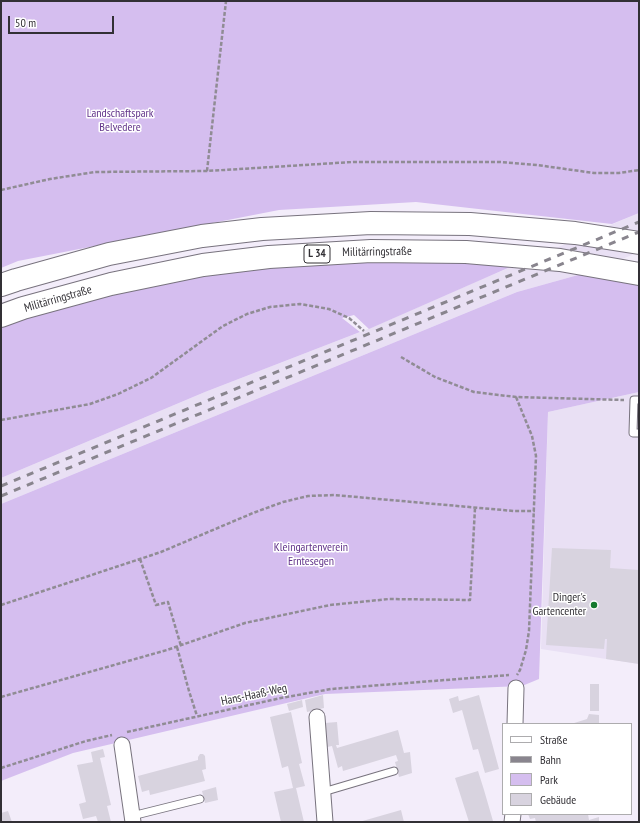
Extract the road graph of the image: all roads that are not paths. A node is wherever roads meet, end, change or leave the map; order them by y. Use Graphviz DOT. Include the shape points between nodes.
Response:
graph roads {
  1 [pos="639,243"];
  2 [pos="639,274"];
  3 [pos="1,285"];
  4 [pos="1,316"];
  5 [pos="637,400"];
  6 [pos="639,433"];
  7 [pos="517,681"];
  8 [pos="317,717"];
  9 [pos="515,723"];
  10 [pos="118,738"];
  11 [pos="394,771"];
  12 [pos="323,792"];
  13 [pos="200,799"];
  14 [pos="132,819"];
  15 [pos="325,822"];
  1 -- 3 [label="main road" via="575,232 470,224 371,223 262,229 202,236 109,254"];
  2 -- 4 [label="main road, Militärringstraße / L 34" via="560,260 466,252 371,251 293,256 204,265 110,284"];
  5 -- 6 [label="lane" via="633,433"];
  7 -- 9 [label="street"];
  8 -- 12 [label="street"];
  10 -- 14 [label="street"];
  11 -- 12 [label="lane"];
  12 -- 15 [label="street"];
  13 -- 14 [label="lane"];
}
